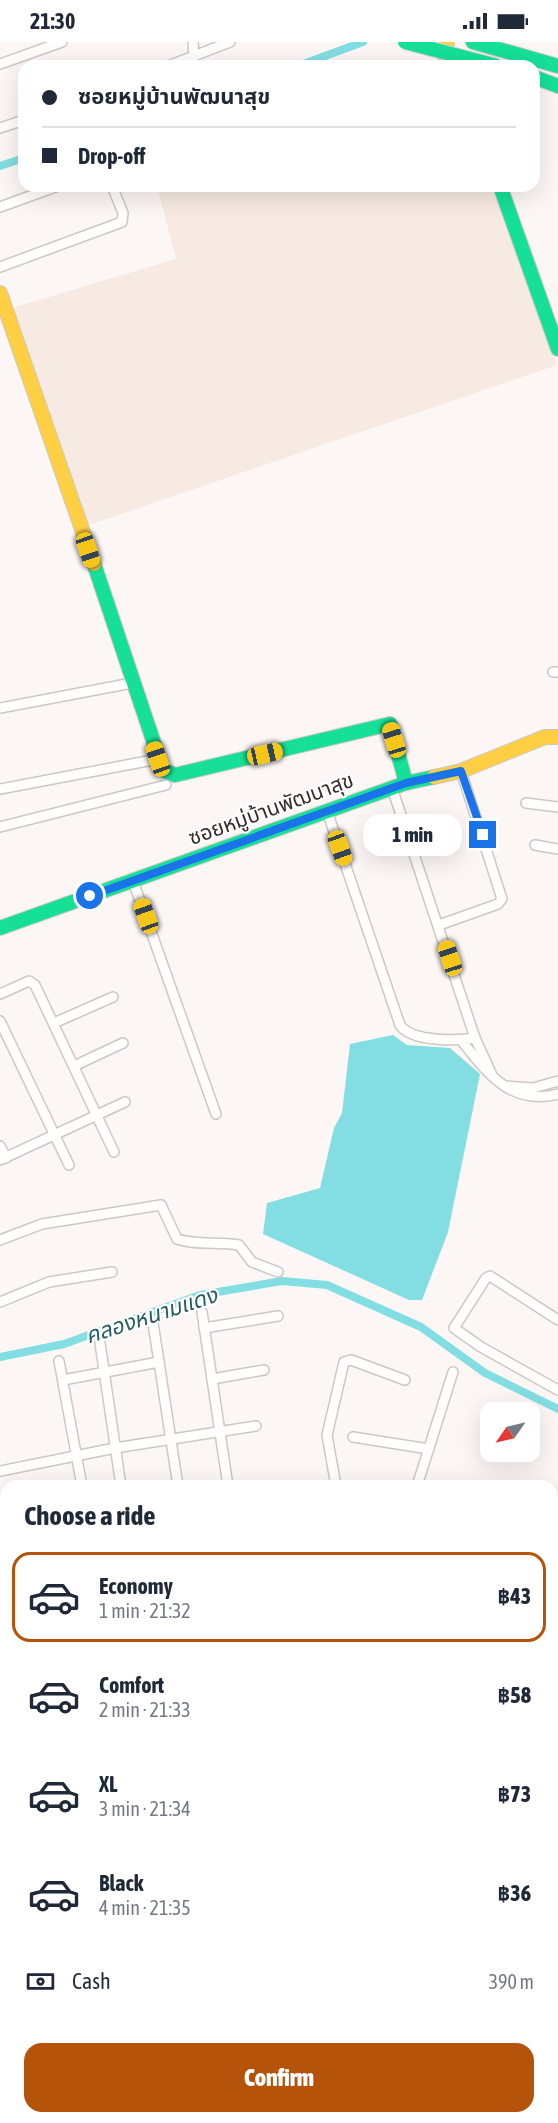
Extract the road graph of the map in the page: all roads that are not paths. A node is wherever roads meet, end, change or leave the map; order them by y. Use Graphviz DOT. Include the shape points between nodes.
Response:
graph roads {
  1 [pos="62,42"];
  2 [pos="193,42"];
  3 [pos="230,42"];
  4 [pos="405,42"];
  5 [pos="447,42"];
  6 [pos="473,42"];
  7 [pos="194,56"];
  8 [pos="184,60"];
  9 [pos="446,60"];
  10 [pos="474,60"];
  11 [pos="537,60"];
  12 [pos="540,61"];
  13 [pos="0,64"];
  14 [pos="558,66"];
  15 [pos="540,79"];
  16 [pos="558,86"];
  17 [pos="18,122"];
  18 [pos="0,128"];
  19 [pos="41,192"];
  20 [pos="114,192"];
  21 [pos="502,192"];
  22 [pos="0,207"];
  23 [pos="0,267"];
  24 [pos="0,293"];
  25 [pos="558,349"];
  26 [pos="132,683"];
  27 [pos="0,708"];
  28 [pos="558,737"];
  29 [pos="158,759"];
  30 [pos="461,771"];
  31 [pos="406,783"];
  32 [pos="166,785"];
  33 [pos="392,788"];
  34 [pos="0,789"];
  35 [pos="526,803"];
  36 [pos="558,807"];
  37 [pos="327,811"];
  38 [pos="0,827"];
  39 [pos="535,845"];
  40 [pos="558,849"];
  41 [pos="133,881"];
  42 [pos="439,925"];
  43 [pos="0,928"];
  44 [pos="0,994"];
  45 [pos="113,997"];
  46 [pos="0,1021"];
  47 [pos="54,1023"];
  48 [pos="475,1038"];
  49 [pos="461,1040"];
  50 [pos="123,1043"];
  51 [pos="74,1066"];
  52 [pos="492,1075"];
  53 [pos="558,1082"];
  54 [pos="505,1086"];
  55 [pos="558,1094"];
  56 [pos="125,1102"];
  57 [pos="216,1114"];
  58 [pos="98,1116"];
  59 [pos="55,1135"];
  60 [pos="0,1146"];
  61 [pos="114,1152"];
  62 [pos="3,1159"];
  63 [pos="69,1166"];
  64 [pos="0,1240"];
  65 [pos="112,1272"];
  66 [pos="278,1272"];
  67 [pos="0,1302"];
  68 [pos="202,1312"];
  69 [pos="278,1316"];
  70 [pos="558,1320"];
  71 [pos="153,1323"];
  72 [pos="204,1328"];
  73 [pos="100,1343"];
  74 [pos="59,1360"];
  75 [pos="159,1362"];
  76 [pos="264,1370"];
  77 [pos="104,1371"];
  78 [pos="453,1372"];
  79 [pos="212,1379"];
  80 [pos="63,1380"];
  81 [pos="405,1380"];
  82 [pos="558,1390"];
  83 [pos="256,1426"];
  84 [pos="219,1432"];
  85 [pos="353,1437"];
  86 [pos="171,1439"];
  87 [pos="115,1448"];
  88 [pos="429,1449"];
  89 [pos="78,1454"];
  90 [pos="0,1471"];
  91 [pos="81,1480"];
  92 [pos="120,1480"];
  93 [pos="177,1480"];
  94 [pos="227,1480"];
  95 [pos="335,1480"];
  96 [pos="419,1480"];
  1 -- 13 [label="street"];
  2 -- 7 [label="street"];
  3 -- 7 [label="street"];
  4 -- 10 [label="main road, bridge"];
  5 -- 9 [label="main road"];
  6 -- 11 [label="main road"];
  7 -- 8 [label="street"];
  12 -- 14 [label="main road"];
  15 -- 16 [label="main road"];
  17 -- 18 [label="street"];
  19 -- 22 [label="street"];
  20 -- 23 [label="street" via="123,213 122,222"];
  21 -- 25 [label="main road"];
  24 -- 26 [label="main road"];
  26 -- 27 [label="street"];
  26 -- 29 [label="main road"];
  28 -- 30 [label="main road, ซอยหมู่บ้านพัฒนาสุข" via="545,737"];
  29 -- 31 [label="main road" via="163,770 176,775 390,724"];
  29 -- 34 [label="street"];
  30 -- 31 [label="main road, ซอยหมู่บ้านพัฒนาสุข"];
  30 -- 42 [label="street" via="502,899 498,904"];
  31 -- 33 [label="main road, ซอยหมู่บ้านพัฒนาสุข"];
  32 -- 38 [label="street"];
  33 -- 37 [label="main road, ซอยหมู่บ้านพัฒนาสุข"];
  33 -- 42 [label="street"];
  35 -- 36 [label="street"];
  37 -- 41 [label="main road, ซอยหมู่บ้านพัฒนาสุข"];
  37 -- 49 [label="street" via="400,1025 412,1035"];
  39 -- 40 [label="street"];
  41 -- 43 [label="main road, ซอยหมู่บ้านพัฒนาสุข"];
  41 -- 57 [label="street"];
  42 -- 48 [label="street"];
  44 -- 47 [label="street" via="32,982"];
  45 -- 47 [label="street"];
  46 -- 59 [label="street"];
  47 -- 51 [label="street"];
  48 -- 49 [label="street"];
  48 -- 52 [label="street"];
  49 -- 52 [label="street"];
  50 -- 51 [label="street"];
  51 -- 58 [label="street"];
  52 -- 54 [label="street"];
  53 -- 54 [label="street" via="533,1088"];
  54 -- 55 [label="street" via="521,1096"];
  56 -- 58 [label="street"];
  58 -- 59 [label="street"];
  58 -- 61 [label="street"];
  59 -- 62 [label="street"];
  59 -- 63 [label="street"];
  60 -- 62 [label="street"];
  64 -- 66 [label="street" via="42,1224 161,1205 177,1239 239,1245 252,1262"];
  65 -- 67 [label="street" via="49,1282"];
  68 -- 72 [label="street"];
  69 -- 72 [label="street"];
  70 -- 82 [label="street" via="490,1276 454,1328"];
  71 -- 75 [label="street"];
  72 -- 79 [label="street"];
  73 -- 77 [label="street"];
  74 -- 80 [label="street"];
  75 -- 77 [label="street"];
  75 -- 86 [label="street"];
  76 -- 79 [label="street"];
  77 -- 80 [label="street"];
  77 -- 87 [label="street"];
  78 -- 88 [label="street"];
  79 -- 84 [label="street"];
  80 -- 89 [label="street"];
  81 -- 95 [label="street" via="351,1360 344,1362 327,1435"];
  83 -- 84 [label="street"];
  84 -- 86 [label="street"];
  84 -- 94 [label="street"];
  85 -- 88 [label="street"];
  86 -- 87 [label="street"];
  86 -- 93 [label="street"];
  87 -- 89 [label="street"];
  87 -- 92 [label="street"];
  88 -- 96 [label="street"];
  89 -- 90 [label="street"];
  89 -- 91 [label="street"];
}
